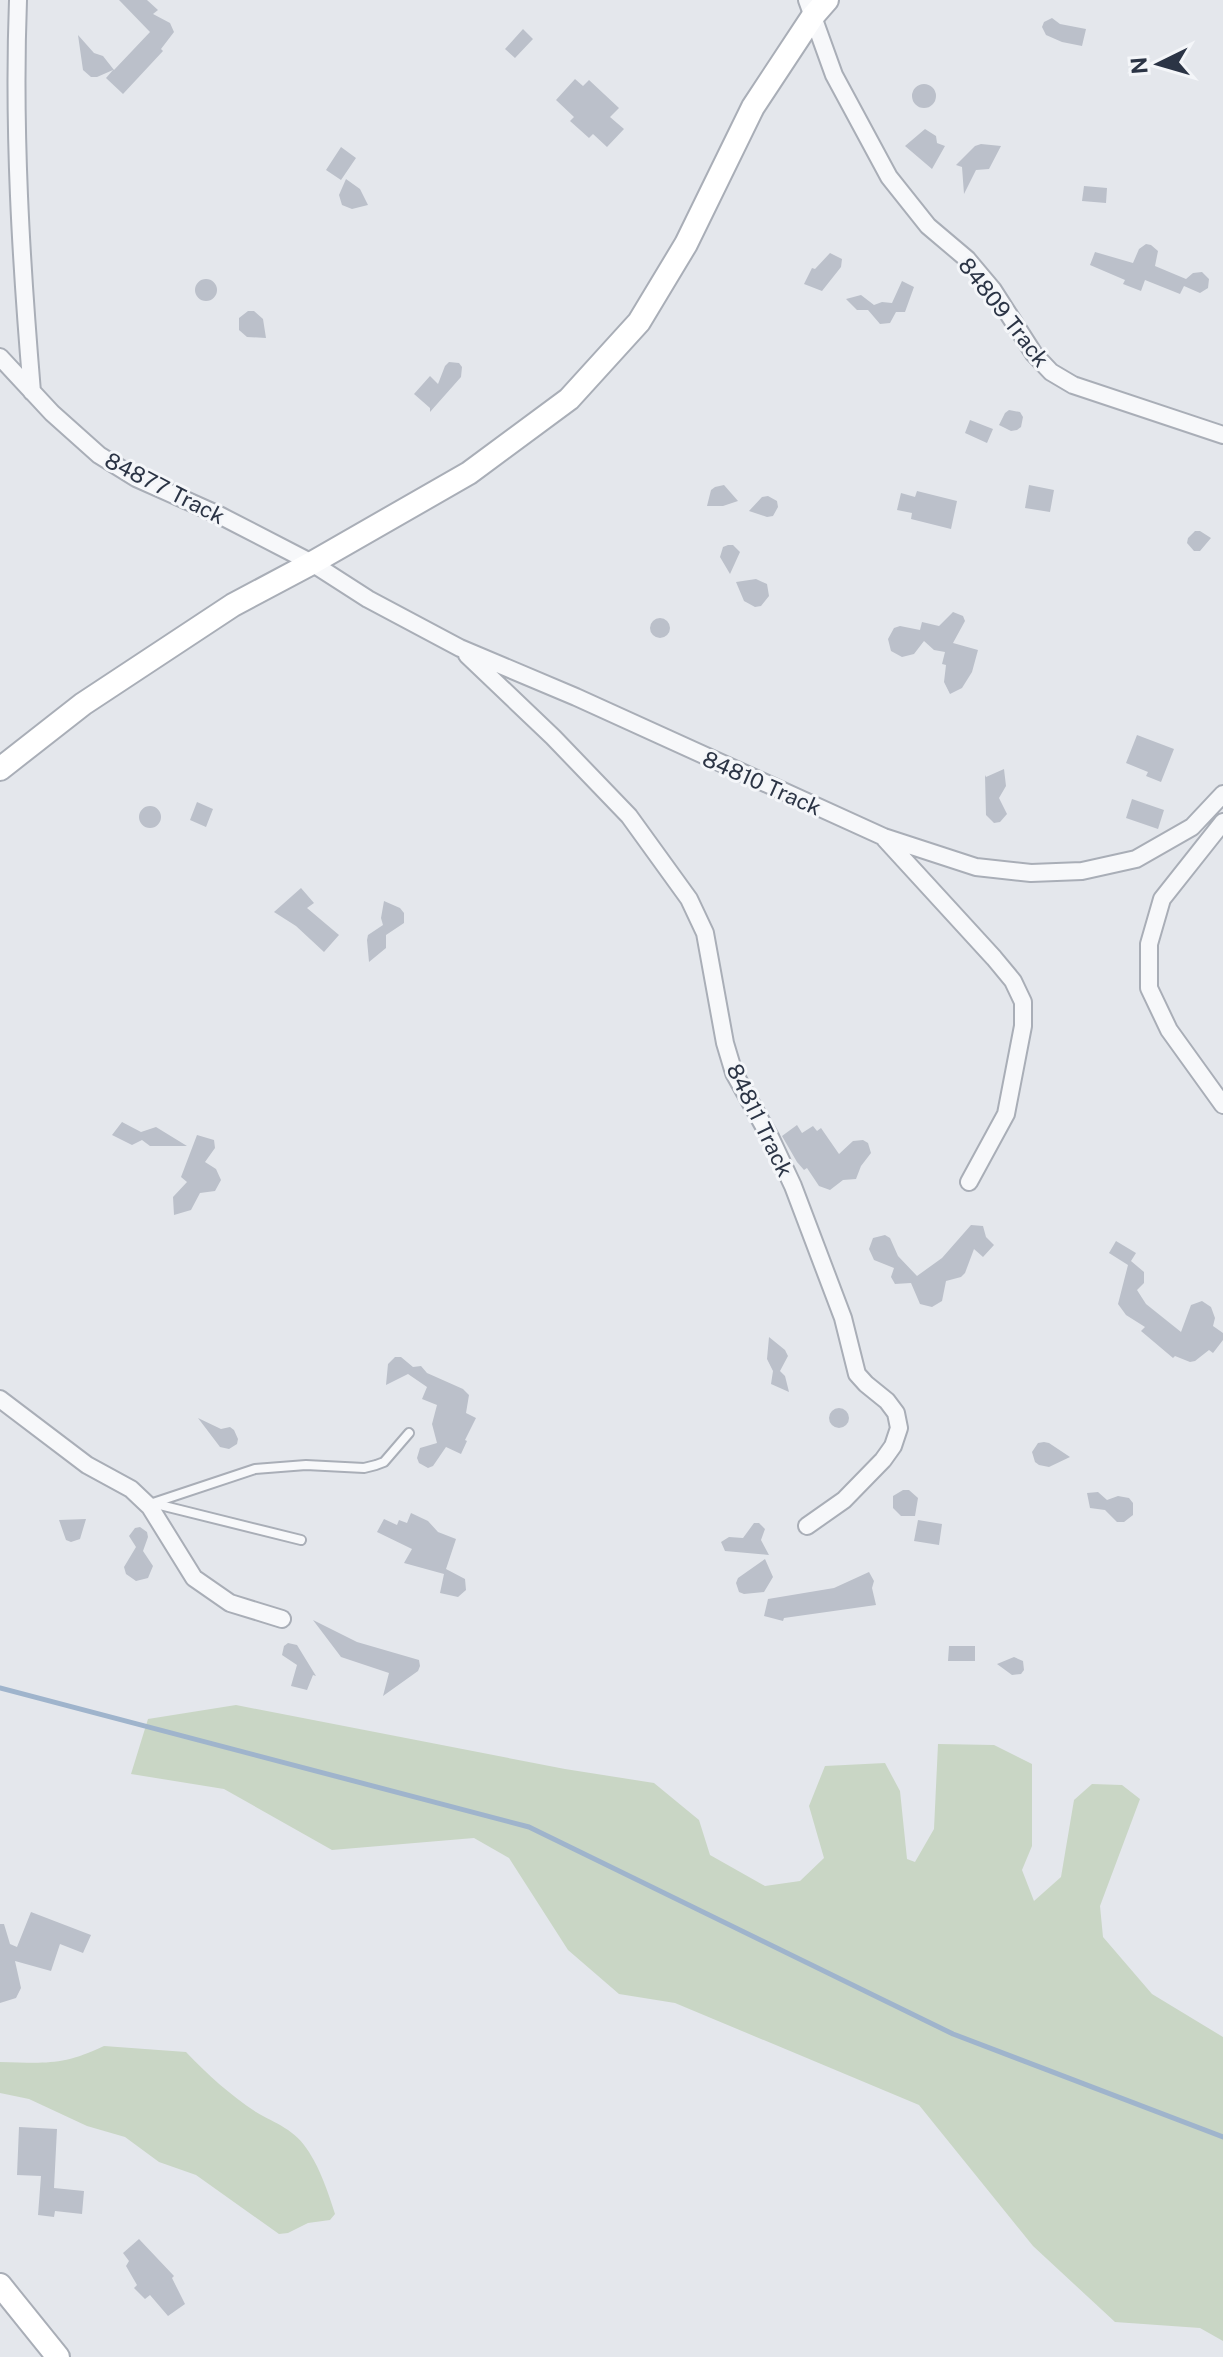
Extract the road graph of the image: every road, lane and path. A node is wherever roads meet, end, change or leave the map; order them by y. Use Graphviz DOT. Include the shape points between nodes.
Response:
graph roads {
  1 [pos="18,0"];
  2 [pos="816,5"];
  3 [pos="0,357"];
  4 [pos="32,392"];
  5 [pos="1223,435"];
  6 [pos="312,563"];
  7 [pos="460,648"];
  8 [pos="0,769"];
  9 [pos="1223,794"];
  10 [pos="1223,822"];
  11 [pos="884,837"];
  12 [pos="1223,1105"];
  13 [pos="969,1182"];
  14 [pos="0,1399"];
  15 [pos="409,1433"];
  16 [pos="148,1502"];
  17 [pos="807,1526"];
  18 [pos="301,1540"];
  19 [pos="282,1619"];
  20 [pos="0,2285"];
  21 [pos="58,2357"];
  1 -- 4 [label="street" via="17,161"];
  2 -- 5 [label="street, 84809 Track" via="834,75 889,177 928,226 993,290 1051,372 1073,385"];
  2 -- 6 [label="street" via="753,107 686,244 639,322 569,399 469,473"];
  3 -- 4 [label="street, 84877 Track"];
  4 -- 6 [label="street, 84877 Track" via="99,455 136,478"];
  6 -- 7 [label="street, 84810 Track"];
  6 -- 8 [label="street" via="233,605 83,704"];
  7 -- 11 [label="street, 84810 Track"];
  7 -- 17 [label="street, 84811 Track" via="629,816 689,899 705,933 734,1073 793,1186 843,1318 857,1374 896,1413 899,1428 883,1460 844,1500"];
  9 -- 11 [label="street, 84810 Track" via="1192,827 1136,859 1082,871 976,867"];
  10 -- 12 [label="street" via="1162,899 1149,944 1149,988 1169,1030"];
  11 -- 13 [label="street" via="994,958 1023,1002 1006,1114"];
  14 -- 16 [label="street" via="87,1465"];
  15 -- 16 [label="lane" via="376,1465 255,1469"];
  16 -- 18 [label="lane"];
  16 -- 19 [label="street" via="194,1578 230,1603"];
  20 -- 21 [label="street"];
}
